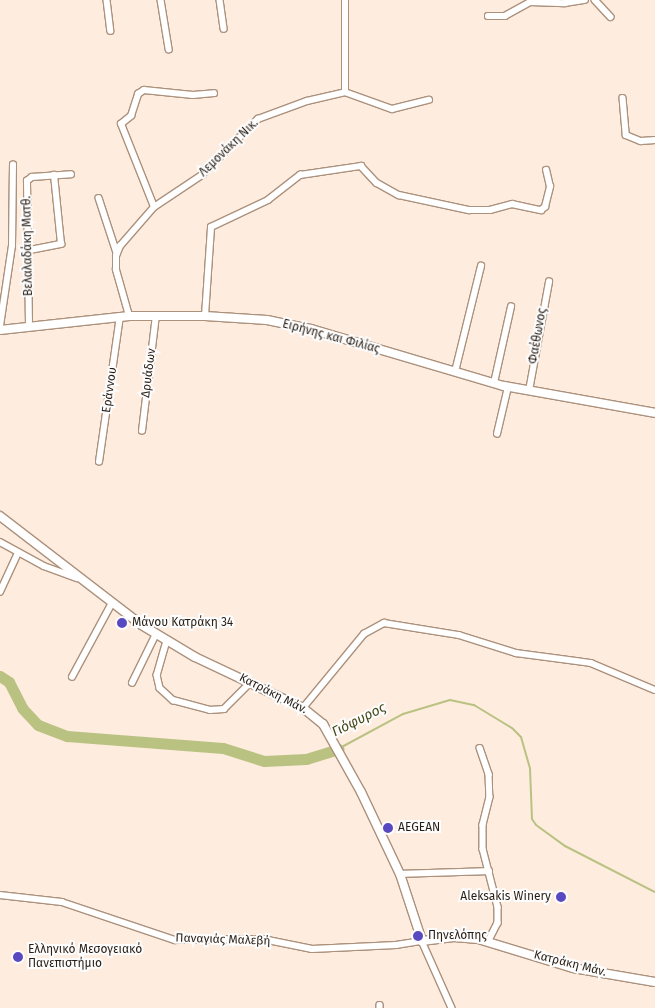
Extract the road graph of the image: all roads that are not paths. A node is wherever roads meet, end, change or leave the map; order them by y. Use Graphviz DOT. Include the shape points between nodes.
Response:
graph roads {
  1 [pos="107,0"];
  2 [pos="161,0"];
  3 [pos="220,0"];
  4 [pos="345,0"];
  5 [pos="585,0"];
  6 [pos="596,0"];
  7 [pos="488,16"];
  8 [pos="611,17"];
  9 [pos="224,29"];
  10 [pos="111,31"];
  11 [pos="168,49"];
  12 [pos="346,92"];
  13 [pos="214,93"];
  14 [pos="623,98"];
  15 [pos="429,100"];
  16 [pos="655,140"];
  17 [pos="13,165"];
  18 [pos="546,170"];
  19 [pos="71,174"];
  20 [pos="54,175"];
  21 [pos="99,198"];
  22 [pos="154,207"];
  23 [pos="30,250"];
  24 [pos="117,253"];
  25 [pos="481,266"];
  26 [pos="549,282"];
  27 [pos="511,307"];
  28 [pos="129,316"];
  29 [pos="156,316"];
  30 [pos="205,316"];
  31 [pos="120,317"];
  32 [pos="29,326"];
  33 [pos="0,328"];
  34 [pos="455,372"];
  35 [pos="494,383"];
  36 [pos="508,387"];
  37 [pos="529,391"];
  38 [pos="655,413"];
  39 [pos="142,431"];
  40 [pos="497,434"];
  41 [pos="100,462"];
  42 [pos="0,516"];
  43 [pos="0,542"];
  44 [pos="18,553"];
  45 [pos="77,578"];
  46 [pos="0,592"];
  47 [pos="112,603"];
  48 [pos="156,634"];
  49 [pos="167,641"];
  50 [pos="72,676"];
  51 [pos="132,682"];
  52 [pos="251,682"];
  53 [pos="655,690"];
  54 [pos="303,708"];
  55 [pos="480,748"];
  56 [pos="489,871"];
  57 [pos="400,874"];
  58 [pos="0,895"];
  59 [pos="422,941"];
  60 [pos="489,941"];
  61 [pos="655,982"];
  62 [pos="452,1008"];
  1 -- 10 [label="street"];
  2 -- 11 [label="street"];
  3 -- 9 [label="street"];
  4 -- 12 [label="street"];
  5 -- 7 [label="street" via="530,2 505,16"];
  6 -- 8 [label="street"];
  12 -- 15 [label="street" via="392,109"];
  12 -- 22 [label="street, Λεμονάκη Νικ." via="262,116 202,174"];
  13 -- 22 [label="street" via="186,95 144,90 138,94 131,116 121,124"];
  14 -- 16 [label="street" via="626,135 641,141"];
  17 -- 33 [label="street" via="12,246"];
  18 -- 30 [label="street" via="550,187 545,207 541,210 512,204 490,210 469,210 399,195 377,183 361,166 300,175 268,200 211,227"];
  19 -- 20 [label="street, Βελαλαδάκη Ματθ."];
  20 -- 23 [label="street, Βελαλαδάκη Ματθ." via="31,177 28,181"];
  20 -- 23 [label="street" via="61,244"];
  21 -- 24 [label="street"];
  22 -- 24 [label="street, Λεμονάκη Νικ."];
  23 -- 32 [label="street, Βελαλαδάκη Ματθ."];
  24 -- 28 [label="street" via="117,276"];
  25 -- 34 [label="street"];
  26 -- 37 [label="street, Φαέθωνος"];
  27 -- 35 [label="street"];
  28 -- 29 [label="street, Ειρήνης και Φιλίας"];
  28 -- 31 [label="street, Ειρήνης και Φιλίας"];
  29 -- 30 [label="street, Ειρήνης και Φιλίας"];
  29 -- 39 [label="street, Δρυάδων"];
  30 -- 34 [label="street, Ειρήνης και Φιλίας" via="296,326"];
  31 -- 32 [label="street, Ειρήνης και Φιλίας"];
  31 -- 41 [label="street, Εράννου"];
  32 -- 33 [label="street, Ειρήνης και Φιλίας"];
  34 -- 35 [label="street, Ειρήνης και Φιλίας"];
  35 -- 36 [label="street, Ειρήνης και Φιλίας"];
  36 -- 37 [label="street, Ειρήνης και Φιλίας"];
  36 -- 40 [label="street"];
  37 -- 38 [label="street, Ειρήνης και Φιλίας"];
  42 -- 45 [label="street, Κατράκη Μάν."];
  43 -- 44 [label="street"];
  44 -- 45 [label="street"];
  44 -- 46 [label="street"];
  45 -- 47 [label="street, Κατράκη Μάν."];
  47 -- 48 [label="street, Κατράκη Μάν."];
  47 -- 50 [label="street"];
  48 -- 49 [label="street, Κατράκη Μάν."];
  48 -- 51 [label="street"];
  49 -- 52 [label="street, Κατράκη Μάν."];
  49 -- 52 [label="street" via="157,675 160,688 172,700 210,710 224,709"];
  52 -- 54 [label="street, Κατράκη Μάν."];
  53 -- 54 [label="street" via="591,663 516,653 459,635 384,623 364,634"];
  54 -- 57 [label="street, Κατράκη Μάν." via="329,732"];
  55 -- 56 [label="street" via="489,774 490,797 483,825"];
  56 -- 57 [label="street"];
  56 -- 60 [label="street" via="498,907 498,923"];
  57 -- 59 [label="street, Κατράκη Μάν."];
  58 -- 59 [label="street, Παναγιάς Μαλεβή" via="62,902 175,940 263,939 312,949"];
  59 -- 60 [label="street, Κατράκη Μάν." via="467,937"];
  59 -- 62 [label="street"];
  60 -- 61 [label="street, Κατράκη Μάν." via="566,966"];
}
